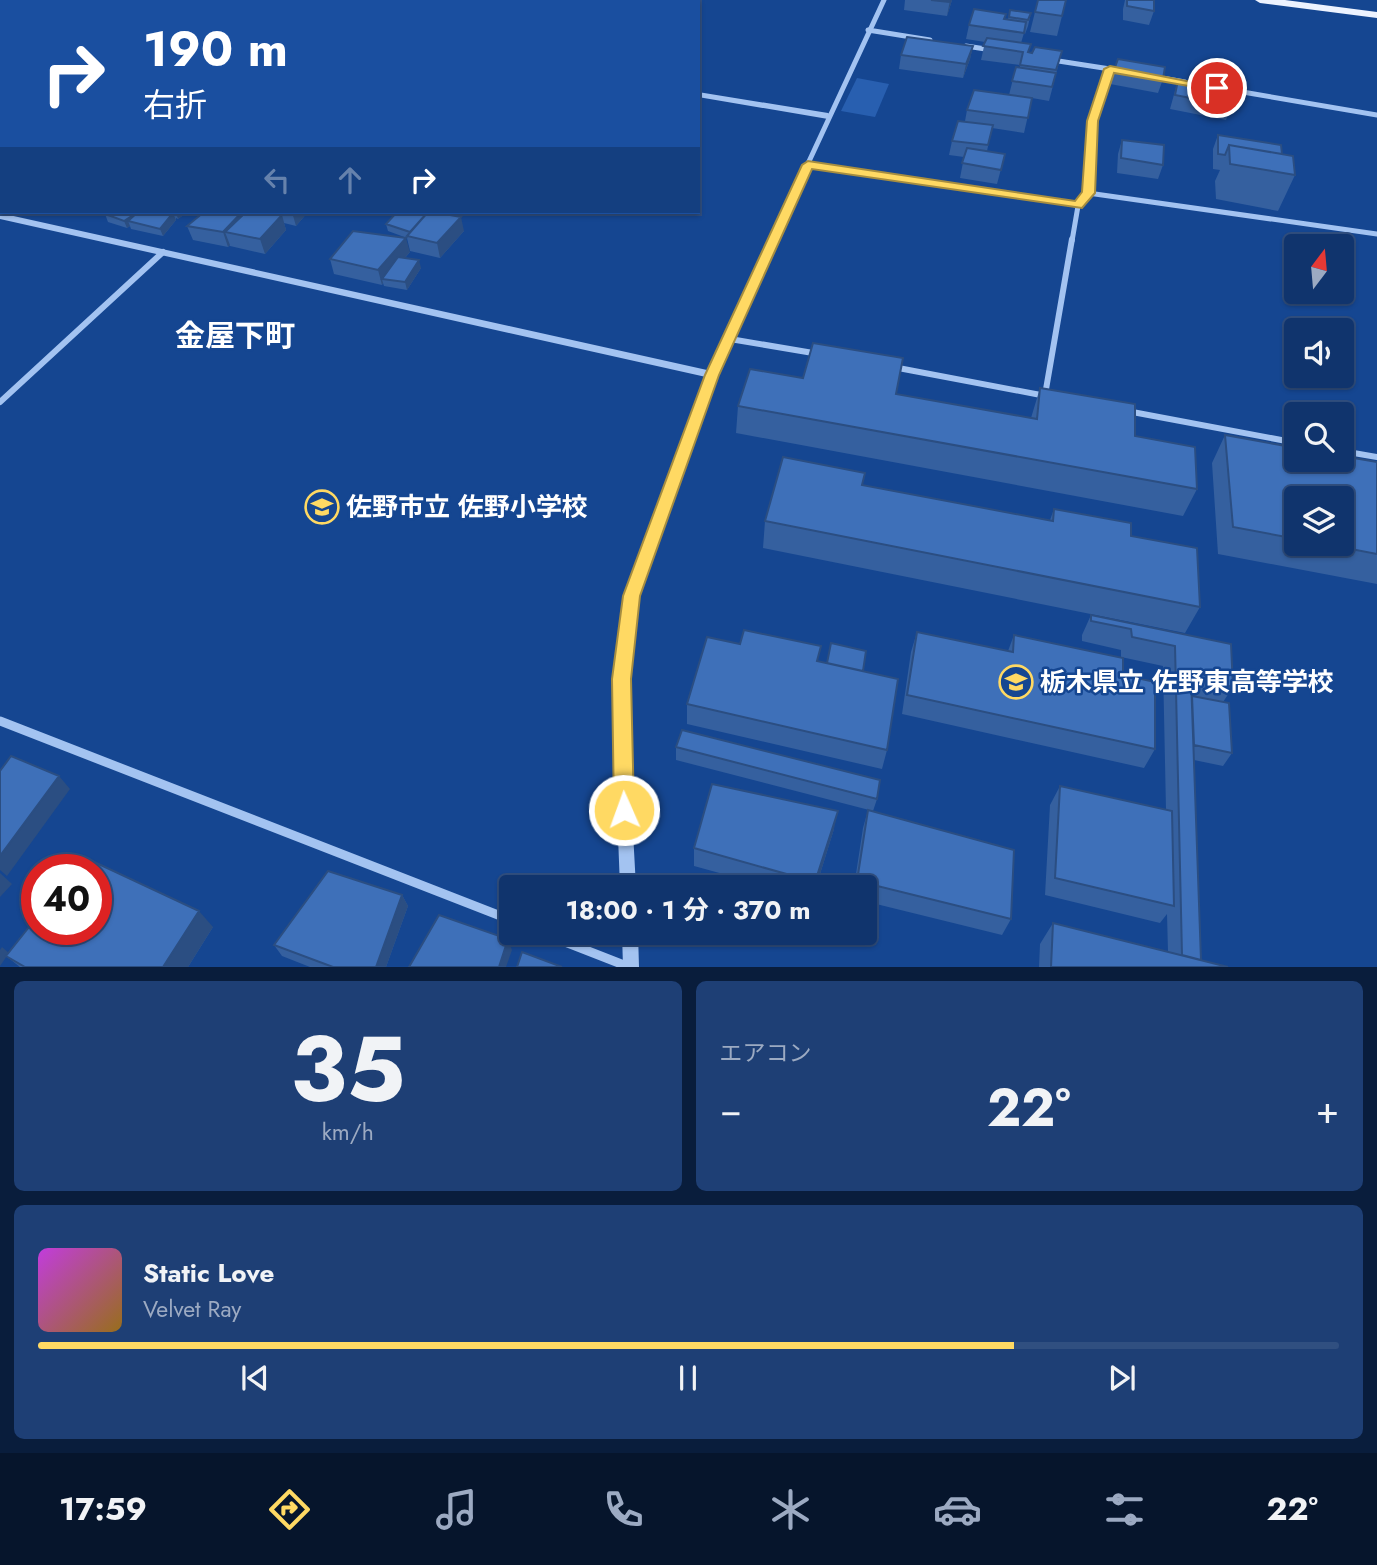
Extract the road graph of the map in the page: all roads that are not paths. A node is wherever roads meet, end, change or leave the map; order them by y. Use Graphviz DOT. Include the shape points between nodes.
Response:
graph roads {
  1 [pos="884,0"];
  2 [pos="1261,0"];
  3 [pos="1377,15"];
  4 [pos="868,30"];
  5 [pos="935,41"];
  6 [pos="962,45"];
  7 [pos="1002,52"];
  8 [pos="1043,58"];
  9 [pos="1110,69"];
  10 [pos="1136,74"];
  11 [pos="1150,76"];
  12 [pos="1190,83"];
  13 [pos="1217,88"];
  14 [pos="700,94"];
  15 [pos="1377,115"];
  16 [pos="828,116"];
  17 [pos="808,165"];
  18 [pos="1088,193"];
  19 [pos="1078,206"];
  20 [pos="0,216"];
  21 [pos="1377,234"];
  22 [pos="163,252"];
  23 [pos="730,339"];
  24 [pos="833,356"];
  25 [pos="886,366"];
  26 [pos="712,375"];
  27 [pos="1045,396"];
  28 [pos="1058,398"];
  29 [pos="0,402"];
  30 [pos="1124,411"];
  31 [pos="1284,441"];
  32 [pos="1354,453"];
  33 [pos="1377,457"];
  34 [pos="1,723"];
  35 [pos="627,875"];
  36 [pos="499,915"];
  37 [pos="573,945"];
  38 [pos="629,945"];
  39 [pos="630,967"];
  1 -- 4 [label="street"];
  2 -- 3 [label="main road"];
  4 -- 5 [label="street"];
  4 -- 16 [label="street"];
  6 -- 7 [label="street"];
  8 -- 9 [label="street"];
  9 -- 10 [label="street"];
  9 -- 18 [label="street" via="1092,121"];
  11 -- 12 [label="street"];
  13 -- 15 [label="street"];
  14 -- 16 [label="street"];
  16 -- 17 [label="street"];
  17 -- 19 [label="lane"];
  17 -- 23 [label="street"];
  18 -- 19 [label="street"];
  18 -- 21 [label="street"];
  19 -- 27 [label="street"];
  20 -- 22 [label="street"];
  22 -- 26 [label="street"];
  22 -- 29 [label="street"];
  23 -- 24 [label="street"];
  23 -- 26 [label="street"];
  25 -- 27 [label="street"];
  26 -- 35 [label="street" via="632,596 624,640 622,759"];
  27 -- 28 [label="street"];
  30 -- 31 [label="street"];
  32 -- 33 [label="street"];
  34 -- 36 [label="street"];
  37 -- 39 [label="street"];
  38 -- 39 [label="street"];
}
